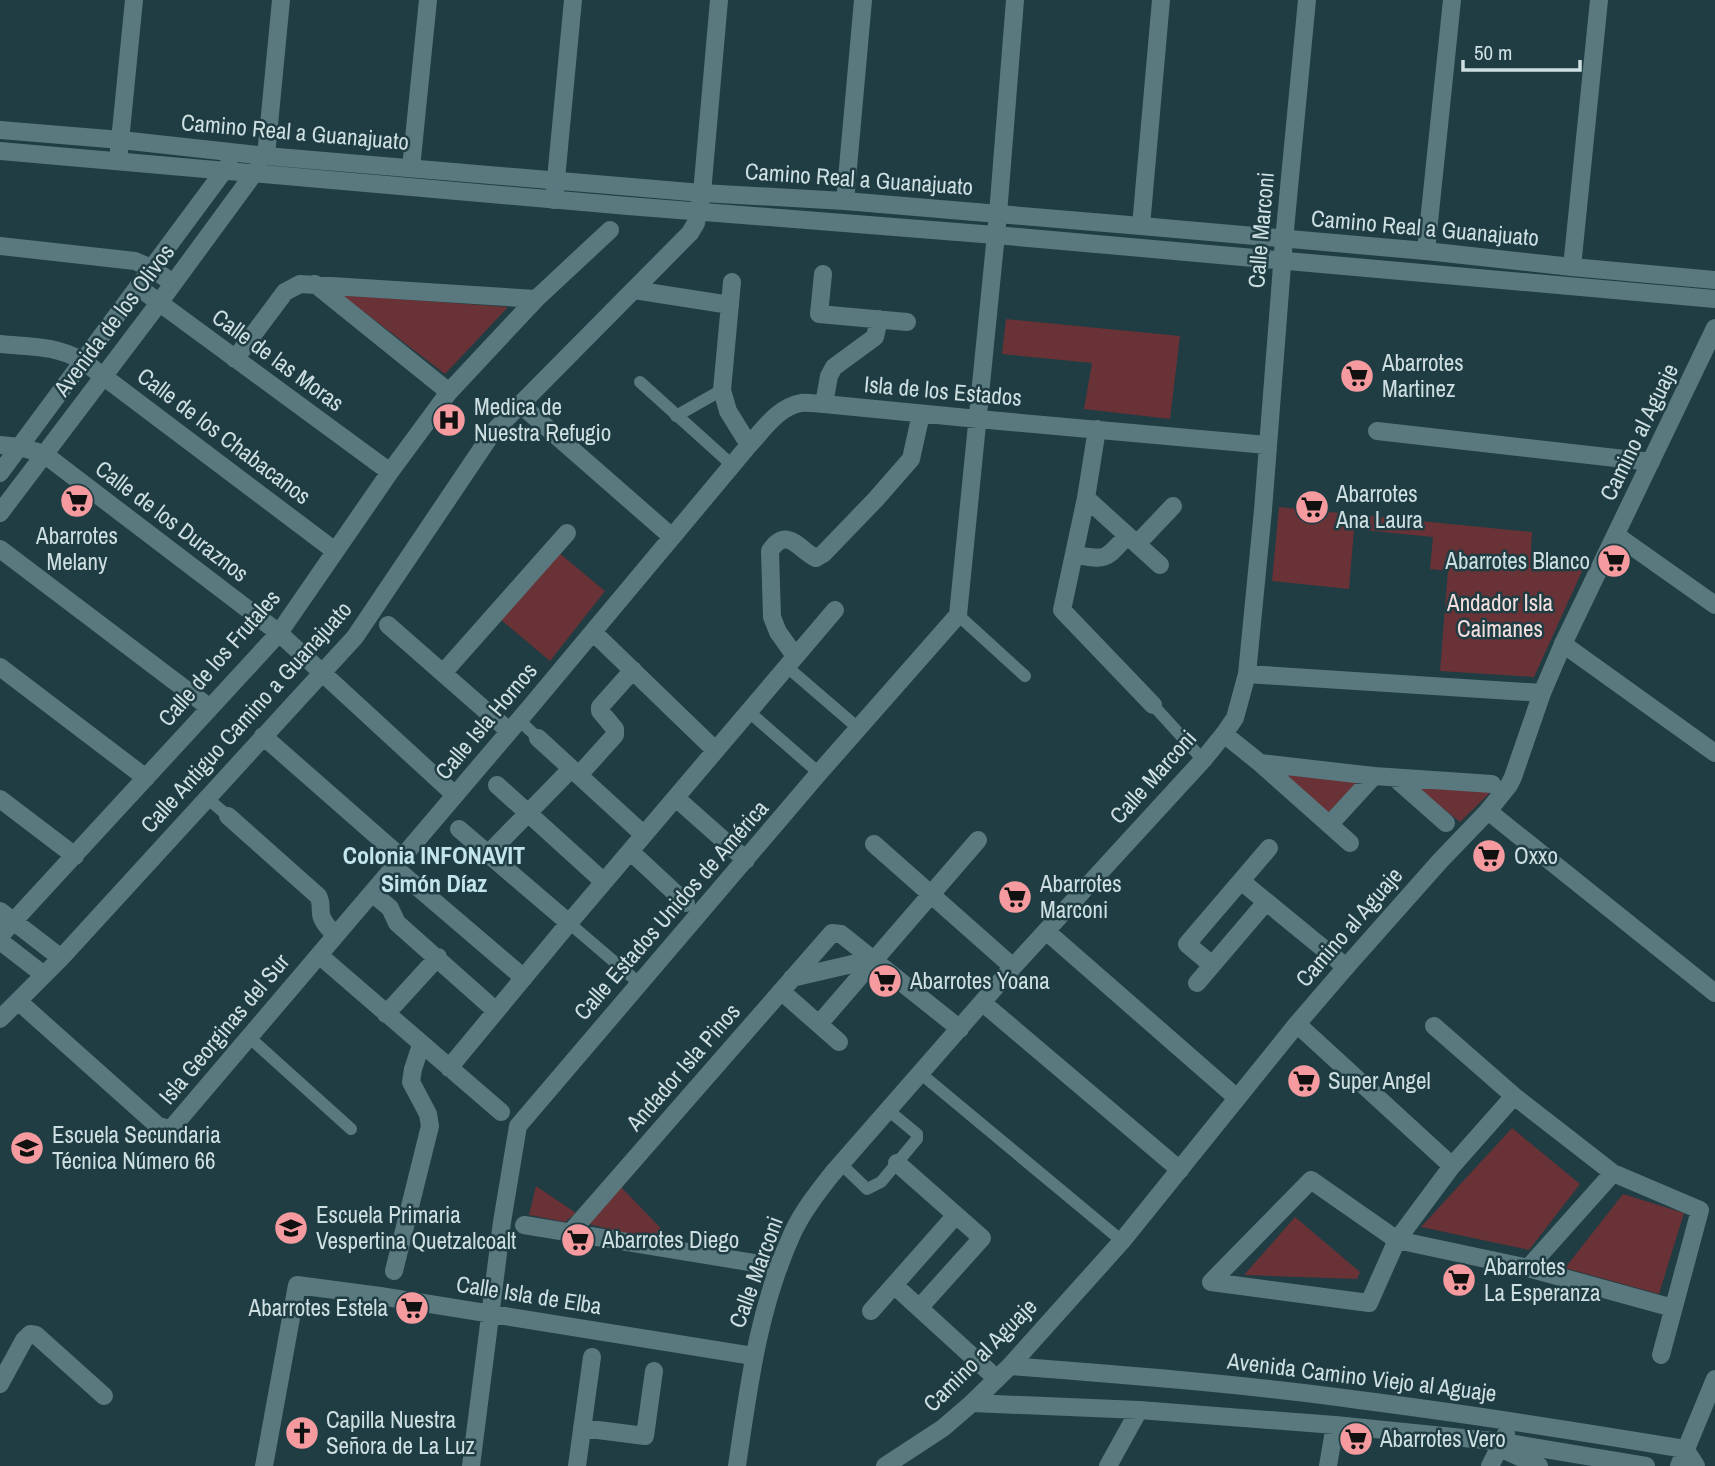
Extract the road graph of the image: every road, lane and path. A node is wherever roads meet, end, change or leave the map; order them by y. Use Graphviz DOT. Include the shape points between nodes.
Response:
graph roads {
  1 [pos="134,0"];
  2 [pos="281,0"];
  3 [pos="428,0"];
  4 [pos="573,0"];
  5 [pos="719,0"];
  6 [pos="863,0"];
  7 [pos="1016,0"];
  8 [pos="1161,0"];
  9 [pos="1307,0"];
  10 [pos="1452,0"];
  11 [pos="1599,0"];
  12 [pos="0,130"];
  13 [pos="121,140"];
  14 [pos="0,150"];
  15 [pos="238,152"];
  16 [pos="266,156"];
  17 [pos="118,161"];
  18 [pos="411,168"];
  19 [pos="224,172"];
  20 [pos="254,174"];
  21 [pos="556,181"];
  22 [pos="702,193"];
  23 [pos="554,200"];
  24 [pos="845,201"];
  25 [pos="699,212"];
  26 [pos="998,214"];
  27 [pos="1141,226"];
  28 [pos="610,230"];
  29 [pos="995,235"];
  30 [pos="1284,240"];
  31 [pos="0,246"];
  32 [pos="1426,251"];
  33 [pos="1283,261"];
  34 [pos="1572,267"];
  35 [pos="151,268"];
  36 [pos="822,274"];
  37 [pos="1715,280"];
  38 [pos="732,282"];
  39 [pos="173,283"];
  40 [pos="315,284"];
  41 [pos="138,287"];
  42 [pos="634,290"];
  43 [pos="536,299"];
  44 [pos="1715,299"];
  45 [pos="159,303"];
  46 [pos="730,305"];
  47 [pos="879,319"];
  48 [pos="907,322"];
  49 [pos="1715,328"];
  50 [pos="0,344"];
  51 [pos="235,359"];
  52 [pos="83,360"];
  53 [pos="104,375"];
  54 [pos="640,382"];
  55 [pos="722,390"];
  56 [pos="449,392"];
  57 [pos="520,404"];
  58 [pos="824,404"];
  59 [pos="921,414"];
  60 [pos="676,415"];
  61 [pos="978,419"];
  62 [pos="1097,429"];
  63 [pos="1377,431"];
  64 [pos="0,445"];
  65 [pos="1267,445"];
  66 [pos="749,446"];
  67 [pos="20,447"];
  68 [pos="44,454"];
  69 [pos="1651,462"];
  70 [pos="732,466"];
  71 [pos="390,472"];
  72 [pos="0,473"];
  73 [pos="1086,498"];
  74 [pos="1173,506"];
  75 [pos="0,513"];
  76 [pos="567,533"];
  77 [pos="1616,535"];
  78 [pos="672,537"];
  79 [pos="1132,540"];
  80 [pos="0,549"];
  81 [pos="335,551"];
  82 [pos="1075,555"];
  83 [pos="1160,565"];
  84 [pos="1715,605"];
  85 [pos="835,610"];
  86 [pos="958,615"];
  87 [pos="388,625"];
  88 [pos="593,632"];
  89 [pos="279,633"];
  90 [pos="1563,645"];
  91 [pos="790,661"];
  92 [pos="0,667"];
  93 [pos="632,670"];
  94 [pos="322,672"];
  95 [pos="443,673"];
  96 [pos="1247,674"];
  97 [pos="1024,676"];
  98 [pos="1542,693"];
  99 [pos="1153,705"];
  100 [pos="210,708"];
  101 [pos="748,711"];
  102 [pos="514,726"];
  103 [pos="858,728"];
  104 [pos="1224,734"];
  105 [pos="263,736"];
  106 [pos="538,738"];
  107 [pos="715,750"];
  108 [pos="1715,753"];
  109 [pos="1203,760"];
  110 [pos="1260,763"];
  111 [pos="478,768"];
  112 [pos="575,772"];
  113 [pos="819,773"];
  114 [pos="1374,776"];
  115 [pos="146,778"];
  116 [pos="1395,778"];
  117 [pos="1492,784"];
  118 [pos="497,785"];
  119 [pos="455,795"];
  120 [pos="207,798"];
  121 [pos="676,798"];
  122 [pos="0,799"];
  123 [pos="1488,811"];
  124 [pos="440,813"];
  125 [pos="528,813"];
  126 [pos="228,816"];
  127 [pos="1446,823"];
  128 [pos="1330,824"];
  129 [pos="459,829"];
  130 [pos="644,835"];
  131 [pos="978,840"];
  132 [pos="1350,843"];
  133 [pos="874,844"];
  134 [pos="1269,848"];
  135 [pos="630,851"];
  136 [pos="488,853"];
  137 [pos="75,856"];
  138 [pos="746,860"];
  139 [pos="398,863"];
  140 [pos="1241,881"];
  141 [pos="604,882"];
  142 [pos="411,883"];
  143 [pos="372,893"];
  144 [pos="931,893"];
  145 [pos="1266,902"];
  146 [pos="390,908"];
  147 [pos="692,909"];
  148 [pos="7,916"];
  149 [pos="569,923"];
  150 [pos="1046,932"];
  151 [pos="335,935"];
  152 [pos="0,939"];
  153 [pos="319,955"];
  154 [pos="438,957"];
  155 [pos="61,958"];
  156 [pos="874,959"];
  157 [pos="1212,965"];
  158 [pos="1013,967"];
  159 [pos="1346,967"];
  160 [pos="44,975"];
  161 [pos="524,978"];
  162 [pos="639,983"];
  163 [pos="1197,983"];
  164 [pos="786,985"];
  165 [pos="1715,993"];
  166 [pos="18,1002"];
  167 [pos="983,1003"];
  168 [pos="496,1011"];
  169 [pos="386,1014"];
  170 [pos="0,1018"];
  171 [pos="819,1024"];
  172 [pos="1297,1024"];
  173 [pos="1434,1026"];
  174 [pos="960,1029"];
  175 [pos="250,1038"];
  176 [pos="839,1042"];
  177 [pos="421,1045"];
  178 [pos="449,1068"];
  179 [pos="920,1073"];
  180 [pos="1514,1096"];
  181 [pos="1237,1098"];
  182 [pos="888,1110"];
  183 [pos="500,1112"];
  184 [pos="351,1129"];
  185 [pos="897,1163"];
  186 [pos="841,1164"];
  187 [pos="1452,1166"];
  188 [pos="1180,1170"];
  189 [pos="1613,1173"];
  190 [pos="956,1215"];
  191 [pos="524,1225"];
  192 [pos="570,1233"];
  193 [pos="1397,1240"];
  194 [pos="1122,1241"];
  195 [pos="779,1267"];
  196 [pos="1528,1268"];
  197 [pos="394,1270"];
  198 [pos="894,1285"];
  199 [pos="920,1307"];
  200 [pos="1673,1308"];
  201 [pos="871,1311"];
  202 [pos="490,1313"];
  203 [pos="1661,1355"];
  204 [pos="753,1356"];
  205 [pos="592,1357"];
  206 [pos="654,1371"];
  207 [pos="1004,1372"];
  208 [pos="1715,1379"];
  209 [pos="0,1384"];
  210 [pos="104,1396"];
  211 [pos="972,1403"];
  212 [pos="1139,1410"];
  213 [pos="1512,1421"];
  214 [pos="1335,1425"];
  215 [pos="582,1428"];
  216 [pos="1502,1445"];
  217 [pos="1685,1449"];
  218 [pos="264,1466"];
  219 [pos="471,1466"];
  220 [pos="577,1466"];
  221 [pos="737,1466"];
  222 [pos="885,1466"];
  223 [pos="1108,1466"];
  224 [pos="1328,1466"];
  225 [pos="1490,1466"];
  226 [pos="1539,1466"];
  227 [pos="1646,1466"];
  228 [pos="1679,1466"];
  229 [pos="1696,1466"];
  1 -- 13 [label="street"];
  2 -- 16 [label="street"];
  3 -- 18 [label="street"];
  4 -- 21 [label="street"];
  5 -- 22 [label="street, Calle Antiguo Camino a Guanajuato"];
  6 -- 24 [label="street"];
  7 -- 26 [label="street"];
  8 -- 27 [label="street"];
  9 -- 30 [label="street, Calle Marconi"];
  10 -- 32 [label="street"];
  11 -- 34 [label="street"];
  12 -- 13 [label="street, Camino Real a Guanajuato"];
  13 -- 15 [label="street, Camino Real a Guanajuato"];
  13 -- 17 [label="street"];
  14 -- 17 [label="street, Camino Real a Guanajuato"];
  15 -- 16 [label="street, Camino Real a Guanajuato"];
  15 -- 19 [label="street, Avenida de los Olivos"];
  16 -- 18 [label="street, Camino Real a Guanajuato"];
  16 -- 20 [label="street, Avenida de los Olivos"];
  17 -- 19 [label="street, Camino Real a Guanajuato"];
  18 -- 21 [label="street, Camino Real a Guanajuato"];
  19 -- 20 [label="street, Camino Real a Guanajuato"];
  19 -- 35 [label="street, Avenida de los Olivos"];
  20 -- 23 [label="street, Camino Real a Guanajuato"];
  20 -- 39 [label="street, Avenida de los Olivos"];
  21 -- 22 [label="street, Camino Real a Guanajuato"];
  21 -- 23 [label="street"];
  22 -- 24 [label="street, Camino Real a Guanajuato"];
  22 -- 25 [label="street, Calle Antiguo Camino a Guanajuato"];
  23 -- 25 [label="street, Camino Real a Guanajuato"];
  24 -- 26 [label="street, Camino Real a Guanajuato"];
  25 -- 29 [label="street, Camino Real a Guanajuato"];
  25 -- 42 [label="street, Calle Antiguo Camino a Guanajuato" via="690,233"];
  26 -- 27 [label="street, Camino Real a Guanajuato"];
  26 -- 29 [label="street"];
  27 -- 30 [label="street, Camino Real a Guanajuato"];
  28 -- 43 [label="street, Calle de los Frutales"];
  29 -- 33 [label="street, Camino Real a Guanajuato"];
  29 -- 61 [label="street"];
  30 -- 32 [label="street, Camino Real a Guanajuato"];
  30 -- 33 [label="street, Calle Marconi"];
  31 -- 35 [label="street" via="135,261"];
  32 -- 34 [label="street, Camino Real a Guanajuato"];
  33 -- 44 [label="street, Camino Real a Guanajuato"];
  33 -- 65 [label="street, Calle Marconi"];
  34 -- 37 [label="street, Camino Real a Guanajuato"];
  35 -- 39 [label="street"];
  35 -- 41 [label="street, Avenida de los Olivos"];
  36 -- 47 [label="street" via="819,314"];
  38 -- 46 [label="street"];
  39 -- 45 [label="street, Avenida de los Olivos"];
  40 -- 43 [label="street"];
  40 -- 51 [label="street" via="300,284 285,292"];
  40 -- 56 [label="street"];
  41 -- 45 [label="street, Calle de las Moras"];
  41 -- 52 [label="street, Avenida de los Olivos"];
  42 -- 46 [label="street"];
  42 -- 57 [label="street, Calle Antiguo Camino a Guanajuato"];
  43 -- 56 [label="street, Calle de los Frutales"];
  45 -- 51 [label="street, Calle de las Moras"];
  45 -- 53 [label="street, Avenida de los Olivos"];
  46 -- 55 [label="street"];
  47 -- 48 [label="street"];
  47 -- 58 [label="street" via="875,337 834,367"];
  49 -- 69 [label="street, Camino al Aguaje"];
  50 -- 52 [label="street, Calle de los Chabacanos" via="50,348"];
  51 -- 71 [label="street, Calle de las Moras"];
  52 -- 53 [label="street, Calle de los Chabacanos"];
  52 -- 67 [label="street, Avenida de los Olivos"];
  53 -- 68 [label="street, Avenida de los Olivos"];
  53 -- 81 [label="street, Calle de los Chabacanos"];
  54 -- 60 [label="street"];
  55 -- 60 [label="street"];
  55 -- 66 [label="street" via="728,411"];
  56 -- 71 [label="street, Calle de los Frutales"];
  57 -- 78 [label="street"];
  57 -- 94 [label="street, Calle Antiguo Camino a Guanajuato" via="493,432 355,637"];
  58 -- 59 [label="street, Isla de los Estados"];
  58 -- 66 [label="street, Isla de los Estados" via="786,408"];
  59 -- 61 [label="street, Isla de los Estados"];
  59 -- 91 [label="street" via="911,459 823,554 816,558 786,539 770,551 772,617"];
  60 -- 70 [label="street"];
  61 -- 62 [label="street, Isla de los Estados"];
  61 -- 86 [label="street"];
  62 -- 65 [label="street, Isla de los Estados"];
  62 -- 73 [label="street"];
  63 -- 69 [label="street"];
  64 -- 67 [label="street, Calle de los Duraznos"];
  65 -- 96 [label="street, Calle Marconi"];
  66 -- 70 [label="street, Isla de los Estados"];
  67 -- 68 [label="street, Calle de los Duraznos"];
  67 -- 72 [label="street, Avenida de los Olivos"];
  68 -- 75 [label="street, Avenida de los Olivos"];
  68 -- 89 [label="street, Calle de los Duraznos"];
  69 -- 77 [label="street, Camino al Aguaje"];
  70 -- 78 [label="street, Isla de los Estados"];
  71 -- 81 [label="street, Calle de los Frutales"];
  73 -- 79 [label="street"];
  73 -- 82 [label="street"];
  74 -- 79 [label="street"];
  76 -- 95 [label="street"];
  77 -- 84 [label="street"];
  77 -- 90 [label="street, Camino al Aguaje"];
  78 -- 88 [label="street, Calle Isla Hornos"];
  79 -- 82 [label="street" via="1101,559"];
  79 -- 83 [label="street"];
  80 -- 100 [label="street"];
  81 -- 89 [label="street, Calle de los Frutales"];
  82 -- 99 [label="street" via="1062,610"];
  85 -- 91 [label="street"];
  86 -- 97 [label="street"];
  86 -- 103 [label="street, Calle Estados Unidos de América"];
  87 -- 95 [label="street"];
  88 -- 93 [label="street"];
  88 -- 102 [label="street, Calle Isla Hornos"];
  89 -- 94 [label="street, Calle de los Duraznos"];
  89 -- 100 [label="street, Calle de los Frutales"];
  90 -- 98 [label="street, Camino al Aguaje"];
  90 -- 108 [label="street"];
  91 -- 101 [label="street"];
  91 -- 103 [label="street"];
  92 -- 115 [label="street"];
  93 -- 107 [label="street"];
  93 -- 112 [label="street" via="600,707 615,735"];
  94 -- 105 [label="street, Calle Antiguo Camino a Guanajuato"];
  94 -- 119 [label="street, Calle de los Duraznos"];
  95 -- 102 [label="street"];
  96 -- 98 [label="street"];
  96 -- 104 [label="street, Calle Marconi" via="1234,718"];
  98 -- 123 [label="street, Camino al Aguaje" via="1513,777"];
  99 -- 109 [label="street"];
  100 -- 115 [label="street, Calle de los Frutales"];
  101 -- 107 [label="street"];
  101 -- 113 [label="street"];
  102 -- 106 [label="street"];
  102 -- 111 [label="street, Calle Isla Hornos"];
  103 -- 113 [label="street, Calle Estados Unidos de América"];
  104 -- 109 [label="street, Calle Marconi"];
  104 -- 110 [label="street"];
  105 -- 120 [label="street, Calle Antiguo Camino a Guanajuato"];
  105 -- 139 [label="street"];
  106 -- 112 [label="street"];
  107 -- 121 [label="street"];
  109 -- 150 [label="street, Calle Marconi"];
  110 -- 114 [label="street"];
  110 -- 128 [label="street"];
  111 -- 118 [label="street"];
  111 -- 119 [label="street, Calle Isla Hornos"];
  112 -- 125 [label="street"];
  112 -- 130 [label="street"];
  113 -- 138 [label="street, Calle Estados Unidos de América"];
  114 -- 116 [label="street"];
  114 -- 128 [label="street"];
  115 -- 137 [label="street, Calle de los Frutales"];
  116 -- 117 [label="street"];
  116 -- 127 [label="street"];
  118 -- 125 [label="street"];
  119 -- 124 [label="street, Calle Isla Hornos"];
  120 -- 126 [label="street"];
  120 -- 155 [label="street, Calle Antiguo Camino a Guanajuato"];
  121 -- 130 [label="street"];
  121 -- 138 [label="street"];
  122 -- 137 [label="street"];
  123 -- 159 [label="street, Camino al Aguaje"];
  123 -- 165 [label="street"];
  124 -- 129 [label="street"];
  124 -- 139 [label="street, Calle Isla Hornos"];
  125 -- 136 [label="street"];
  125 -- 141 [label="street"];
  126 -- 151 [label="street" via="318,895 323,920"];
  128 -- 132 [label="street"];
  129 -- 136 [label="street"];
  130 -- 135 [label="street"];
  131 -- 144 [label="street"];
  133 -- 144 [label="street"];
  134 -- 140 [label="street"];
  135 -- 141 [label="street"];
  135 -- 147 [label="street"];
  136 -- 149 [label="street"];
  137 -- 148 [label="street, Calle de los Frutales"];
  138 -- 147 [label="street, Calle Estados Unidos de América"];
  139 -- 142 [label="street"];
  139 -- 143 [label="street, Calle Isla Hornos"];
  140 -- 145 [label="street"];
  140 -- 157 [label="street" via="1187,944"];
  141 -- 149 [label="street"];
  142 -- 146 [label="street"];
  142 -- 161 [label="street"];
  143 -- 146 [label="street"];
  143 -- 151 [label="street, Calle Isla Hornos"];
  144 -- 156 [label="street"];
  144 -- 158 [label="street"];
  145 -- 157 [label="street"];
  145 -- 159 [label="street"];
  146 -- 154 [label="street" via="397,923"];
  147 -- 162 [label="street, Calle Estados Unidos de América"];
  148 -- 152 [label="street, Calle de los Frutales"];
  148 -- 155 [label="street"];
  149 -- 161 [label="street"];
  149 -- 162 [label="street"];
  150 -- 158 [label="street, Calle Marconi"];
  150 -- 181 [label="street"];
  151 -- 153 [label="street, Isla Georginas del Sur"];
  152 -- 160 [label="street"];
  153 -- 169 [label="street"];
  153 -- 175 [label="street, Isla Georginas del Sur"];
  154 -- 168 [label="street"];
  154 -- 169 [label="street"];
  155 -- 160 [label="street, Calle Antiguo Camino a Guanajuato"];
  156 -- 164 [label="street"];
  156 -- 164 [label="street, Andador Isla Pinos" via="841,934 832,933"];
  156 -- 171 [label="street"];
  156 -- 174 [label="street"];
  157 -- 163 [label="street"];
  158 -- 167 [label="street, Calle Marconi"];
  159 -- 172 [label="street, Camino al Aguaje"];
  160 -- 166 [label="street, Calle Antiguo Camino a Guanajuato"];
  161 -- 168 [label="street"];
  162 -- 202 [label="street, Calle Estados Unidos de América" via="518,1126"];
  164 -- 171 [label="street"];
  164 -- 192 [label="street, Andador Isla Pinos"];
  166 -- 170 [label="street, Calle Antiguo Camino a Guanajuato"];
  166 -- 175 [label="street, Isla Georginas del Sur" via="157,1125 170,1130"];
  167 -- 174 [label="street, Calle Marconi"];
  167 -- 188 [label="street"];
  168 -- 178 [label="street"];
  169 -- 177 [label="street"];
  171 -- 176 [label="street"];
  172 -- 181 [label="street, Camino al Aguaje"];
  172 -- 187 [label="street"];
  173 -- 180 [label="street"];
  174 -- 179 [label="street, Calle Marconi"];
  175 -- 184 [label="street"];
  177 -- 178 [label="street"];
  177 -- 197 [label="street" via="411,1082 430,1126"];
  178 -- 183 [label="street"];
  179 -- 182 [label="street, Calle Marconi"];
  179 -- 194 [label="street"];
  180 -- 187 [label="street"];
  180 -- 189 [label="street"];
  181 -- 188 [label="street, Camino al Aguaje"];
  182 -- 185 [label="street" via="918,1139"];
  182 -- 186 [label="street, Calle Marconi"];
  185 -- 186 [label="street" via="881,1182 867,1189"];
  185 -- 190 [label="street"];
  186 -- 195 [label="street, Calle Marconi" via="813,1198"];
  187 -- 193 [label="street"];
  188 -- 194 [label="street, Camino al Aguaje"];
  189 -- 196 [label="street"];
  189 -- 200 [label="street" via="1700,1210"];
  190 -- 198 [label="street"];
  190 -- 199 [label="street" via="982,1238"];
  191 -- 192 [label="street"];
  192 -- 195 [label="street"];
  193 -- 193 [label="street" via="1311,1180 1211,1282 1369,1303"];
  193 -- 196 [label="street"];
  194 -- 207 [label="street, Camino al Aguaje"];
  195 -- 204 [label="street, Calle Marconi"];
  196 -- 200 [label="street"];
  198 -- 199 [label="street"];
  198 -- 201 [label="street"];
  199 -- 207 [label="street"];
  200 -- 203 [label="street"];
  202 -- 204 [label="street, Calle Isla de Elba"];
  202 -- 218 [label="street, Calle Isla de Elba" via="297,1285"];
  202 -- 219 [label="street, Calle Estados Unidos de América"];
  204 -- 221 [label="street, Calle Marconi"];
  205 -- 215 [label="street"];
  206 -- 215 [label="street" via="645,1436"];
  207 -- 211 [label="street, Camino al Aguaje"];
  207 -- 213 [label="street, Avenida Camino Viejo al Aguaje" via="1172,1378"];
  208 -- 217 [label="street"];
  209 -- 210 [label="street" via="30,1334"];
  211 -- 212 [label="street, Avenida Camino Viejo al Aguaje"];
  211 -- 222 [label="street, Camino al Aguaje"];
  212 -- 214 [label="street, Avenida Camino Viejo al Aguaje"];
  212 -- 223 [label="street"];
  213 -- 216 [label="street"];
  213 -- 217 [label="street, Avenida Camino Viejo al Aguaje"];
  214 -- 216 [label="street, Avenida Camino Viejo al Aguaje"];
  214 -- 224 [label="street"];
  215 -- 220 [label="street"];
  216 -- 225 [label="street"];
  216 -- 226 [label="street"];
  216 -- 227 [label="street, Avenida Camino Viejo al Aguaje"];
  217 -- 228 [label="street"];
  217 -- 229 [label="street"];
}
